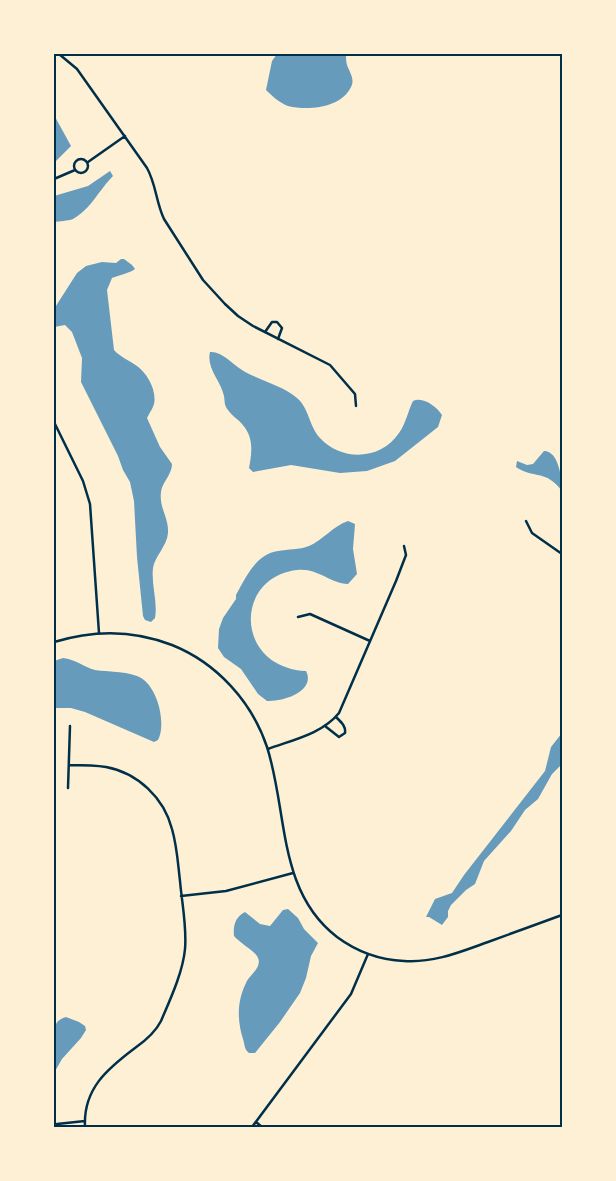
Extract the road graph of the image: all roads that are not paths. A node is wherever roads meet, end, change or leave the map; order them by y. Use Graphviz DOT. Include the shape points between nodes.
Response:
graph roads {
  1 [pos="59,54"];
  2 [pos="125,136"];
  3 [pos="88,162"];
  4 [pos="75,170"];
  5 [pos="54,179"];
  6 [pos="265,332"];
  7 [pos="278,338"];
  8 [pos="356,406"];
  9 [pos="54,422"];
  10 [pos="526,521"];
  11 [pos="404,546"];
  12 [pos="562,554"];
  13 [pos="298,617"];
  14 [pos="99,633"];
  15 [pos="54,642"];
  16 [pos="370,642"];
  17 [pos="336,717"];
  18 [pos="70,726"];
  19 [pos="325,726"];
  20 [pos="268,749"];
  21 [pos="69,765"];
  22 [pos="68,788"];
  23 [pos="293,872"];
  24 [pos="181,896"];
  25 [pos="562,915"];
  26 [pos="368,954"];
  27 [pos="85,1121"];
  28 [pos="256,1122"];
  29 [pos="54,1126"];
  30 [pos="85,1127"];
  31 [pos="252,1127"];
  32 [pos="262,1127"];
  1 -- 2 [label="street" via="77,68"];
  2 -- 3 [label="street"];
  2 -- 6 [label="street" via="153,178 164,219 204,280 238,316"];
  3 -- 4 [label="street" via="78,160"];
  3 -- 4 [label="street" via="85,173"];
  4 -- 5 [label="street"];
  6 -- 7 [label="street"];
  6 -- 7 [label="street" via="272,322 277,322 282,328"];
  7 -- 8 [label="street" via="330,365 355,394"];
  9 -- 14 [label="street" via="83,481 90,504"];
  10 -- 12 [label="street" via="532,533"];
  11 -- 16 [label="street" via="406,555"];
  13 -- 16 [label="street" via="310,614"];
  14 -- 15 [label="street"];
  14 -- 20 [label="street" via="154,639 198,659 239,695 254,717"];
  16 -- 17 [label="street"];
  17 -- 19 [label="street"];
  17 -- 19 [label="street" via="346,729 345,734 339,737"];
  18 -- 21 [label="street"];
  19 -- 20 [label="street"];
  20 -- 23 [label="street"];
  21 -- 22 [label="street"];
  21 -- 24 [label="street" via="117,770 136,780 158,799 172,827"];
  23 -- 24 [label="street" via="226,891"];
  23 -- 26 [label="street" via="304,899 323,925 349,945"];
  24 -- 27 [label="street" via="185,931 183,963 160,1023 149,1038 113,1064 98,1081 87,1105"];
  25 -- 26 [label="street" via="441,958 404,961"];
  26 -- 28 [label="street" via="351,994"];
  27 -- 29 [label="street"];
  27 -- 30 [label="street"];
  28 -- 31 [label="street"];
  28 -- 32 [label="street"];
}
